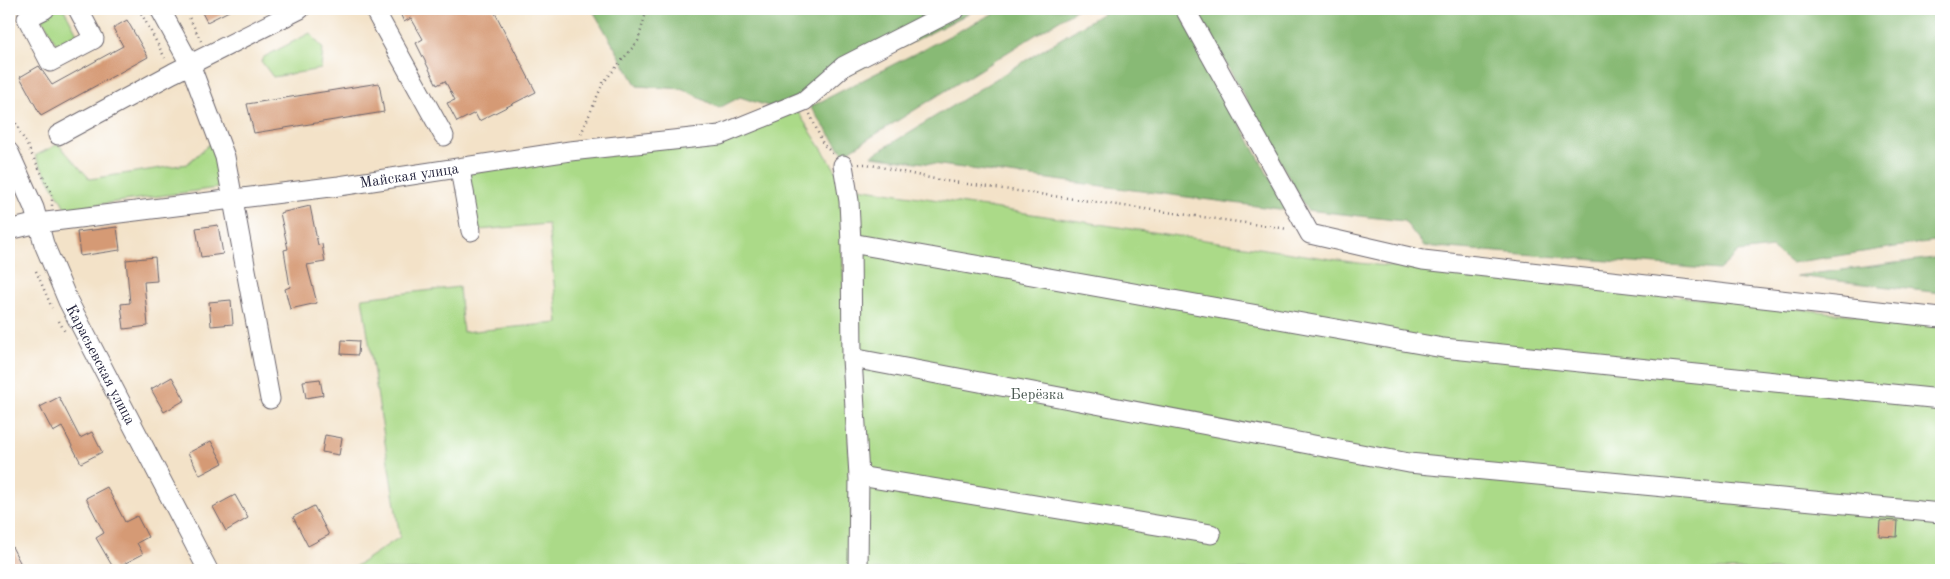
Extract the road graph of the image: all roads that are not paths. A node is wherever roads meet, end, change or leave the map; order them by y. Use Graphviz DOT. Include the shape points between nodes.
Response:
graph roads {
  1 [pos="45,9"];
  2 [pos="160,9"];
  3 [pos="300,9"];
  4 [pos="374,9"];
  5 [pos="956,9"];
  6 [pos="1185,9"];
  7 [pos="84,11"];
  8 [pos="190,64"];
  9 [pos="58,135"];
  10 [pos="444,136"];
  11 [pos="9,152"];
  12 [pos="843,165"];
  13 [pos="460,169"];
  14 [pos="233,200"];
  15 [pos="38,223"];
  16 [pos="9,230"];
  17 [pos="471,231"];
  18 [pos="851,243"];
  19 [pos="1941,318"];
  20 [pos="852,358"];
  21 [pos="270,398"];
  22 [pos="1941,399"];
  23 [pos="859,476"];
  24 [pos="1941,513"];
  25 [pos="1211,534"];
  26 [pos="208,570"];
  27 [pos="858,570"];
  1 -- 7 [label="street" via="27,18 50,62 94,39"];
  2 -- 8 [label="street"];
  3 -- 8 [label="street"];
  4 -- 10 [label="street"];
  5 -- 13 [label="street, Майская улица" via="844,66 804,101 720,135 576,150"];
  6 -- 19 [label="street" via="1310,234 1423,260"];
  8 -- 9 [label="street"];
  8 -- 14 [label="street" via="225,157"];
  11 -- 15 [label="street, Карасьевская улица"];
  12 -- 18 [label="street"];
  13 -- 14 [label="street, Майская улица"];
  13 -- 17 [label="street"];
  14 -- 15 [label="street, Майская улица"];
  14 -- 21 [label="street"];
  15 -- 16 [label="street, Майская улица"];
  15 -- 26 [label="street, Карасьевская улица" via="68,301"];
  18 -- 20 [label="street"];
  18 -- 22 [label="street" via="1443,348"];
  20 -- 23 [label="street"];
  20 -- 24 [label="street" via="1409,463"];
  23 -- 25 [label="street"];
  23 -- 27 [label="street"];
}
